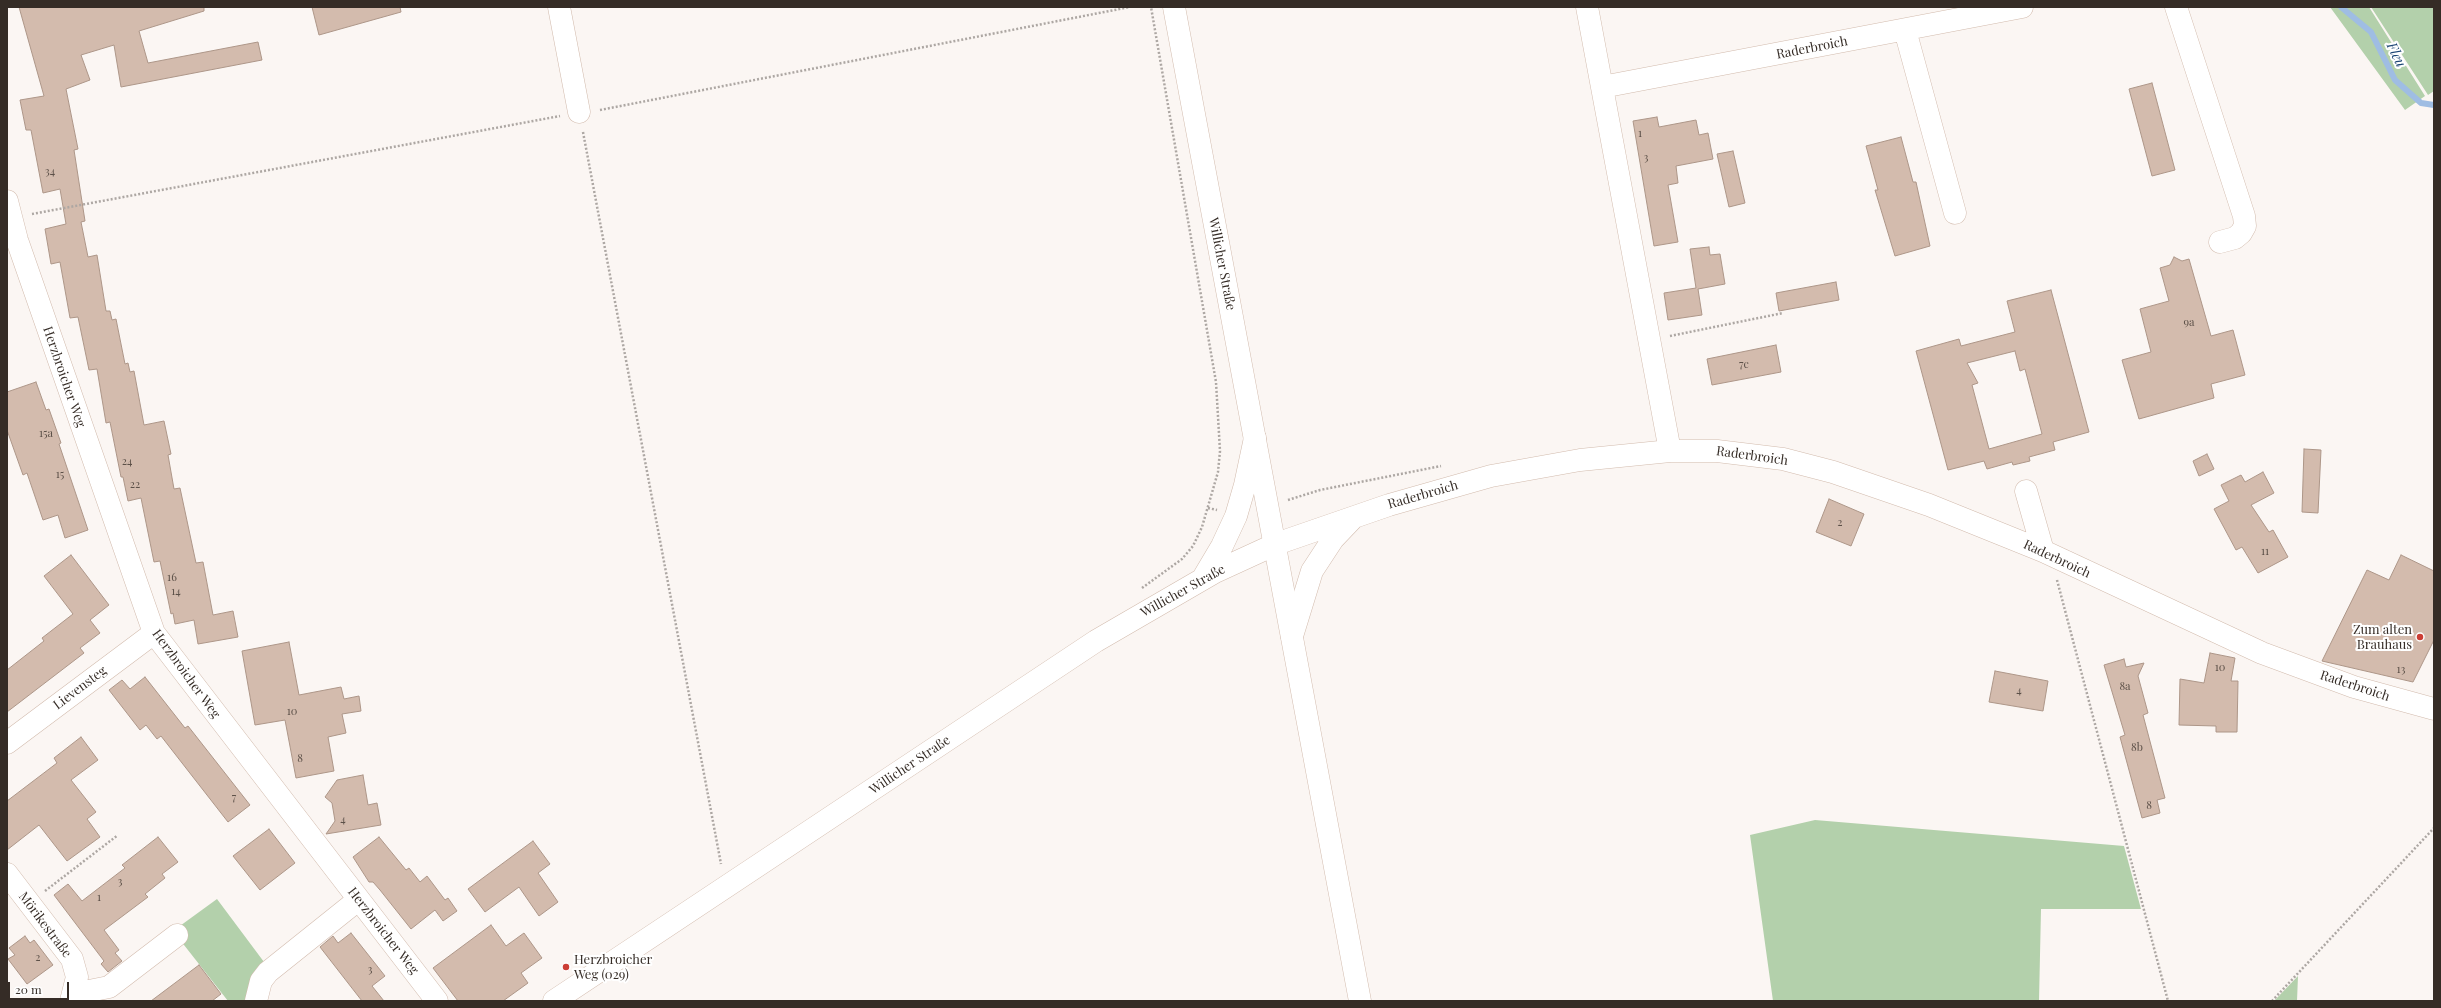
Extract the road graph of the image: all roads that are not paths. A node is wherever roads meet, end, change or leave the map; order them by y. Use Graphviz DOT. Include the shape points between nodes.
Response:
graph roads {
  1 [pos="559,7"];
  2 [pos="1174,7"];
  3 [pos="1586,7"];
  4 [pos="2022,7"];
  5 [pos="2176,7"];
  6 [pos="1905,30"];
  7 [pos="1602,87"];
  8 [pos="579,112"];
  9 [pos="8,212"];
  10 [pos="1955,213"];
  11 [pos="2220,242"];
  12 [pos="1255,437"];
  13 [pos="1670,451"];
  14 [pos="2026,491"];
  15 [pos="1356,516"];
  16 [pos="1276,544"];
  17 [pos="2046,553"];
  18 [pos="1203,578"];
  19 [pos="154,633"];
  20 [pos="1292,636"];
  21 [pos="2434,708"];
  22 [pos="7,743"];
  23 [pos="7,874"];
  24 [pos="358,900"];
  25 [pos="177,935"];
  26 [pos="72,997"];
  27 [pos="256,1001"];
  28 [pos="438,1001"];
  29 [pos="554,1001"];
  30 [pos="1360,1001"];
  1 -- 8 [label="street"];
  2 -- 12 [label="street, Willicher Straße"];
  3 -- 7 [label="street"];
  4 -- 6 [label="street, Raderbroich"];
  5 -- 11 [label="street" via="2244,216 2245,226 2241,233 2235,238"];
  6 -- 7 [label="street, Raderbroich"];
  6 -- 10 [label="street"];
  7 -- 13 [label="street"];
  9 -- 19 [label="street, Herzbroicher Weg"];
  12 -- 16 [label="street, Willicher Straße"];
  12 -- 18 [label="street" via="1236,516"];
  13 -- 15 [label="street, Raderbroich" via="1595,458 1513,472 1426,494"];
  13 -- 17 [label="street, Raderbroich" via="1734,452 1808,465 1929,505"];
  14 -- 17 [label="street"];
  15 -- 16 [label="street, Raderbroich"];
  15 -- 20 [label="street" via="1333,539 1312,571"];
  16 -- 18 [label="street, Willicher Straße"];
  16 -- 20 [label="street, Willicher Straße"];
  17 -- 21 [label="street, Raderbroich" via="2262,653 2354,687"];
  18 -- 29 [label="street, Willicher Straße" via="1096,641"];
  19 -- 22 [label="street, Lievensteg"];
  19 -- 24 [label="street, Herzbroicher Weg"];
  20 -- 30 [label="street, Willicher Straße"];
  23 -- 26 [label="street, Mörikestraße" via="74,964 77,977"];
  24 -- 27 [label="street" via="268,972 261,982"];
  24 -- 28 [label="street, Herzbroicher Weg"];
  25 -- 26 [label="street" via="108,987"];
}
